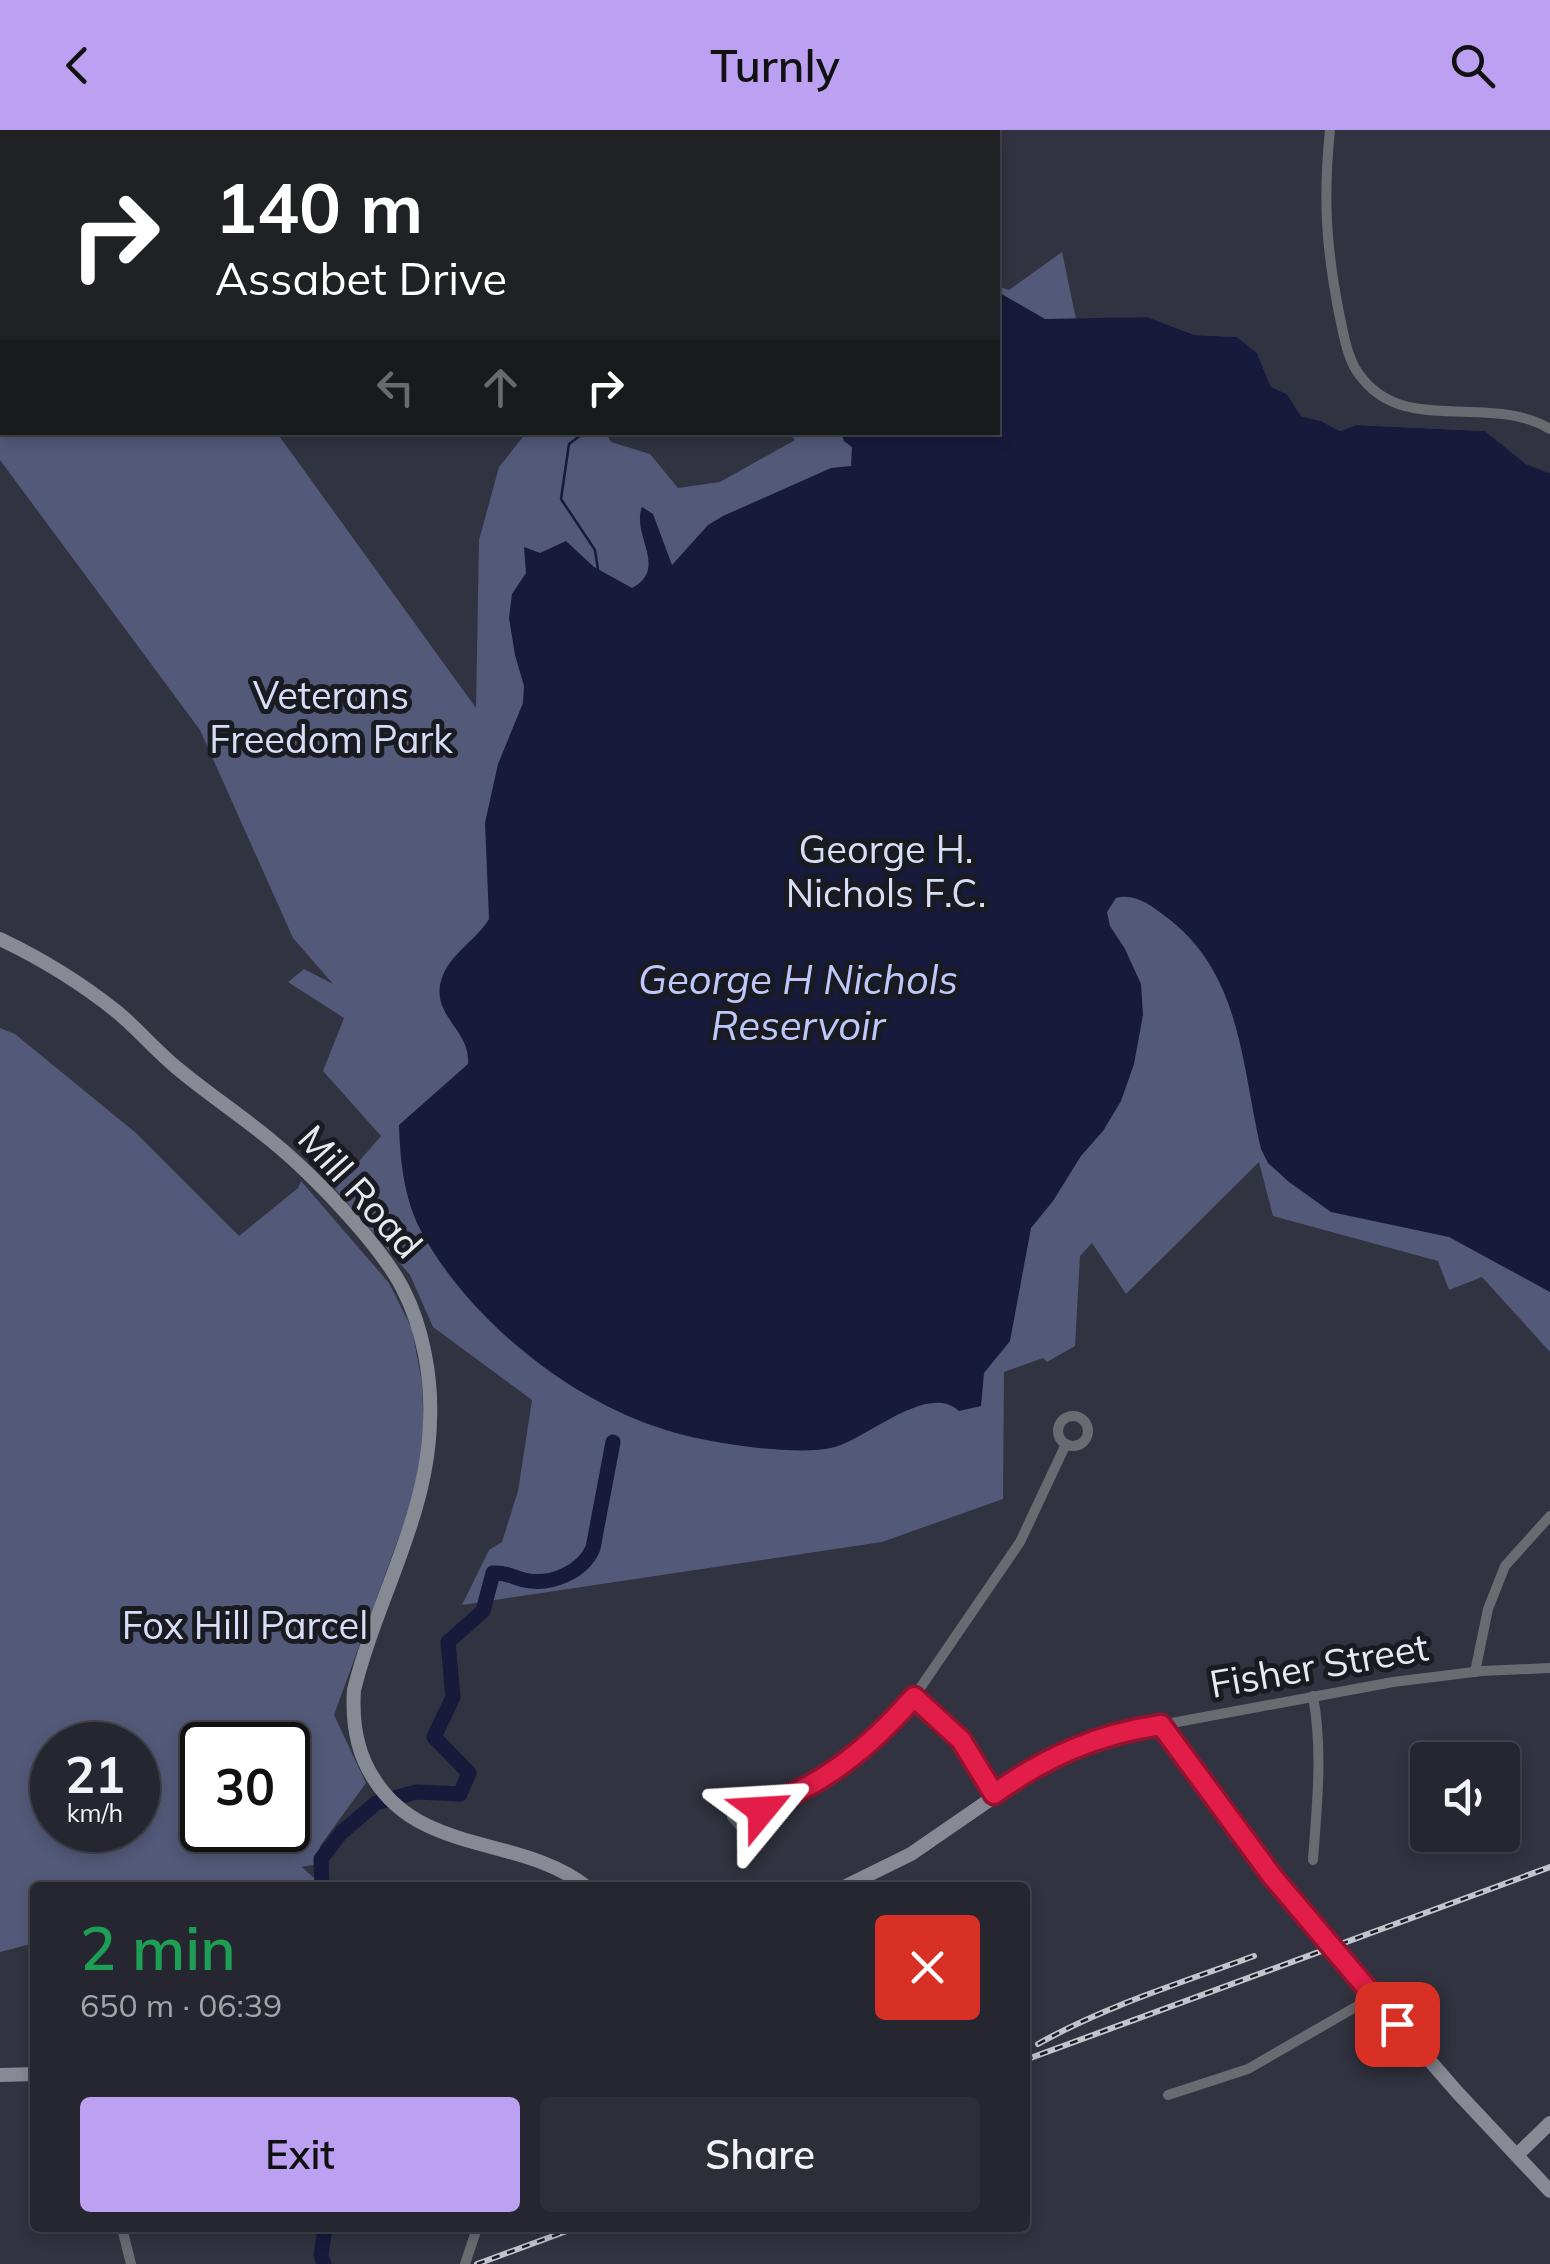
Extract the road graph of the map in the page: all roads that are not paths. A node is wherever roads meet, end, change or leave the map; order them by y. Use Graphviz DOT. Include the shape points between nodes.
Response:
graph roads {
  1 [pos="1330,130"];
  2 [pos="1550,429"];
  3 [pos="0,939"];
  4 [pos="1066,1444"];
  5 [pos="1550,1516"];
  6 [pos="1550,1668"];
  7 [pos="1474,1672"];
  8 [pos="1313,1696"];
  9 [pos="914,1697"];
  10 [pos="1161,1725"];
  11 [pos="994,1794"];
  12 [pos="761,1806"];
  13 [pos="1313,1860"];
  14 [pos="580,1882"];
  15 [pos="854,1882"];
  16 [pos="1373,1996"];
  17 [pos="30,2074"];
  18 [pos="0,2075"];
  19 [pos="1168,2095"];
  20 [pos="1550,2122"];
  21 [pos="1517,2156"];
  22 [pos="1550,2191"];
  23 [pos="123,2232"];
  24 [pos="476,2232"];
  25 [pos="130,2264"];
  26 [pos="465,2264"];
  1 -- 2 [label="street" via="1326,236 1348,349 1362,379 1412,408 1508,417"];
  3 -- 14 [label="street, Mill Road" via="116,1012 287,1154 392,1270 410,1304 427,1372 430,1435 413,1518 354,1690 358,1745 376,1783 416,1821 545,1861"];
  4 -- 9 [label="street" via="1020,1542"];
  5 -- 7 [label="street" via="1505,1566"];
  6 -- 7 [label="street, Fisher Street"];
  7 -- 8 [label="street, Fisher Street"];
  8 -- 10 [label="street, Fisher Street"];
  8 -- 13 [label="street" via="1320,1732"];
  9 -- 11 [label="street" via="961,1740"];
  9 -- 12 [label="street" via="841,1766"];
  10 -- 11 [label="street, Fisher Street" via="1068,1749"];
  10 -- 16 [label="street, bridge"];
  11 -- 15 [label="street, Fisher Street" via="910,1854"];
  16 -- 19 [label="street" via="1248,2069"];
  16 -- 21 [label="street"];
  17 -- 18 [label="street"];
  20 -- 21 [label="street"];
  21 -- 22 [label="street"];
  23 -- 25 [label="street"];
  24 -- 26 [label="street"];
}
